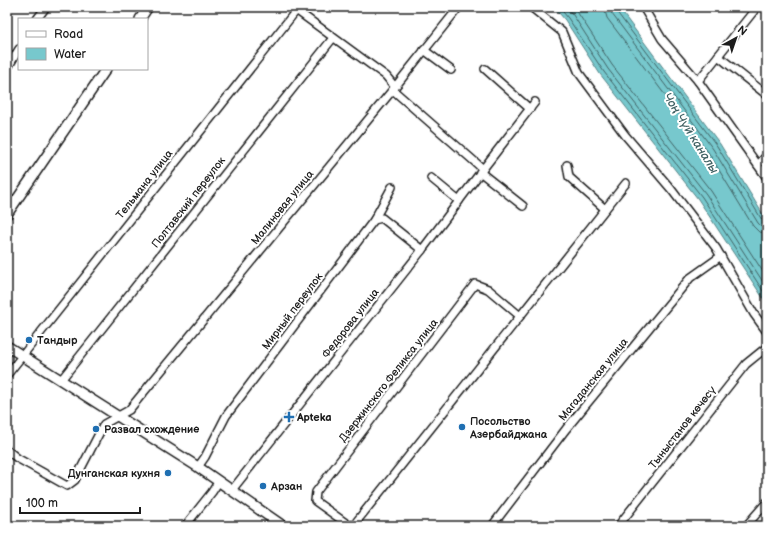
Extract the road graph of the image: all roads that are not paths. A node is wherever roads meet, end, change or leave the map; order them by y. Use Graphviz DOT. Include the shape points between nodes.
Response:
graph roads {
  1 [pos="46,7"];
  2 [pos="148,7"];
  3 [pos="458,7"];
  4 [pos="531,7"];
  5 [pos="643,7"];
  6 [pos="757,7"];
  7 [pos="297,9"];
  8 [pos="38,18"];
  9 [pos="141,18"];
  10 [pos="333,38"];
  11 [pos="424,50"];
  12 [pos="18,51"];
  13 [pos="718,56"];
  14 [pos="7,69"];
  15 [pos="485,69"];
  16 [pos="105,70"];
  17 [pos="451,70"];
  18 [pos="698,81"];
  19 [pos="394,88"];
  20 [pos="767,95"];
  21 [pos="535,102"];
  22 [pos="530,109"];
  23 [pos="767,155"];
  24 [pos="567,165"];
  25 [pos="758,165"];
  26 [pos="482,170"];
  27 [pos="431,178"];
  28 [pos="767,178"];
  29 [pos="626,183"];
  30 [pos="392,188"];
  31 [pos="459,201"];
  32 [pos="523,206"];
  33 [pos="605,209"];
  34 [pos="7,214"];
  35 [pos="374,220"];
  36 [pos="422,250"];
  37 [pos="721,256"];
  38 [pos="520,316"];
  39 [pos="767,332"];
  40 [pos="7,346"];
  41 [pos="767,347"];
  42 [pos="22,355"];
  43 [pos="7,375"];
  44 [pos="61,380"];
  45 [pos="118,416"];
  46 [pos="7,450"];
  47 [pos="198,467"];
  48 [pos="219,481"];
  49 [pos="232,490"];
  50 [pos="767,502"];
  51 [pos="185,526"];
  52 [pos="283,526"];
  53 [pos="351,526"];
  54 [pos="492,526"];
  55 [pos="618,526"];
  56 [pos="746,526"];
  1 -- 8 [label="street"];
  2 -- 9 [label="main road"];
  3 -- 11 [label="street, Малиновая улица"];
  4 -- 37 [label="street" via="562,32 579,73"];
  5 -- 18 [label="street" via="662,39"];
  6 -- 13 [label="street"];
  7 -- 10 [label="street"];
  7 -- 42 [label="street, Тельмана улица"];
  10 -- 19 [label="street" via="386,76"];
  10 -- 44 [label="street, Полтавский переулок"];
  11 -- 17 [label="street"];
  11 -- 19 [label="street, Малиновая улица"];
  12 -- 14 [label="street"];
  13 -- 18 [label="street"];
  13 -- 20 [label="street"];
  15 -- 22 [label="street"];
  16 -- 34 [label="main road"];
  18 -- 25 [label="street"];
  19 -- 26 [label="street"];
  19 -- 45 [label="street, Малиновая улица" via="129,410"];
  21 -- 22 [label="street, Федорова улица"];
  22 -- 26 [label="street, Федорова улица"];
  23 -- 25 [label="street"];
  24 -- 33 [label="street" via="570,176"];
  25 -- 28 [label="street"];
  26 -- 31 [label="street, Федорова улица"];
  26 -- 32 [label="street"];
  27 -- 31 [label="street"];
  29 -- 33 [label="street, Дзержинского Феликса улица"];
  30 -- 35 [label="street, Мирный переулок"];
  31 -- 36 [label="street, Федорова улица"];
  33 -- 38 [label="street, Дзержинского Феликса улица"];
  35 -- 36 [label="street" via="382,218"];
  35 -- 47 [label="street, Мирный переулок" via="226,416"];
  36 -- 49 [label="street, Федорова улица"];
  37 -- 39 [label="street"];
  37 -- 54 [label="street, Магаданская улица" via="690,278 566,429"];
  38 -- 53 [label="street, Дзержинского Феликса улица"];
  38 -- 53 [label="street, Дзержинского Феликса улица" via="488,289 475,284 316,492 315,501"];
  40 -- 42 [label="main road"];
  41 -- 55 [label="street, Тыныстанов көчөсү" via="746,364"];
  42 -- 43 [label="street, Тельмана улица"];
  42 -- 44 [label="main road"];
  44 -- 45 [label="main road"];
  45 -- 46 [label="street, Малиновая улица" via="104,424 74,480 67,486"];
  45 -- 47 [label="main road"];
  47 -- 48 [label="main road"];
  48 -- 49 [label="main road"];
  48 -- 51 [label="street"];
  49 -- 52 [label="main road"];
  50 -- 56 [label="street"];
}
